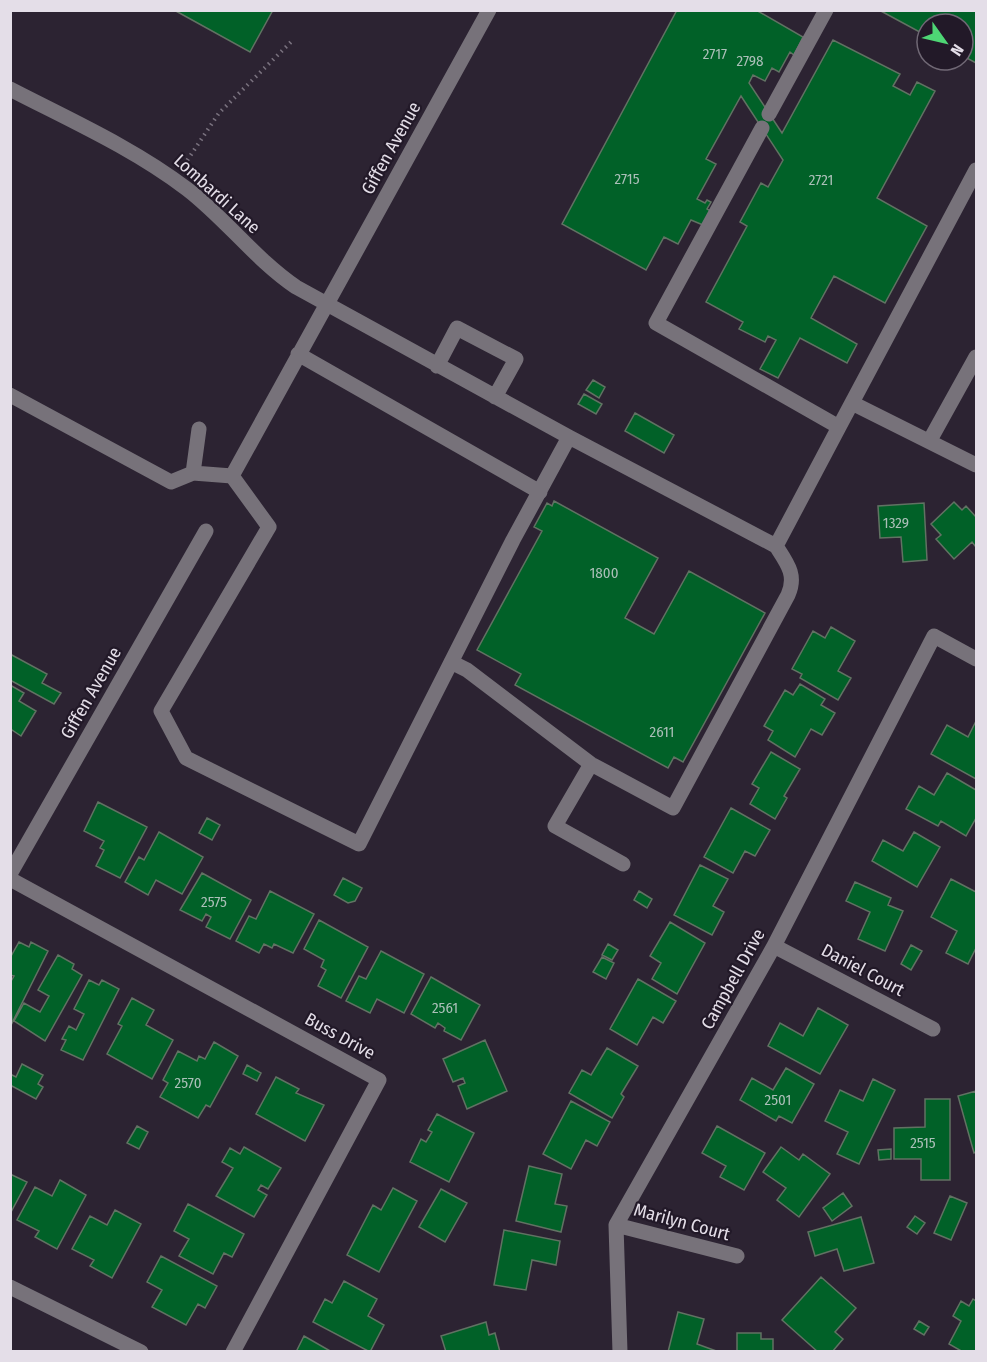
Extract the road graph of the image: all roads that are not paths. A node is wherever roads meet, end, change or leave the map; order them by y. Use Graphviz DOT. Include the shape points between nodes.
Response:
graph roads {
  1 [pos="489,10"];
  2 [pos="826,10"];
  3 [pos="10,89"];
  4 [pos="976,170"];
  5 [pos="327,304"];
  6 [pos="298,354"];
  7 [pos="976,357"];
  8 [pos="437,366"];
  9 [pos="10,395"];
  10 [pos="495,397"];
  11 [pos="852,403"];
  12 [pos="839,428"];
  13 [pos="199,429"];
  14 [pos="569,437"];
  15 [pos="930,440"];
  16 [pos="976,465"];
  17 [pos="193,473"];
  18 [pos="232,476"];
  19 [pos="540,492"];
  20 [pos="206,531"];
  21 [pos="776,546"];
  22 [pos="976,659"];
  23 [pos="451,662"];
  24 [pos="591,764"];
  25 [pos="623,864"];
  26 [pos="10,877"];
  27 [pos="774,946"];
  28 [pos="933,1029"];
  29 [pos="616,1225"];
  30 [pos="737,1256"];
  31 [pos="10,1287"];
  32 [pos="141,1352"];
  33 [pos="233,1352"];
  34 [pos="620,1352"];
  1 -- 5 [label="street, Giffen Avenue"];
  2 -- 12 [label="street" via="656,323"];
  3 -- 5 [label="street, Lombardi Lane" via="154,164 205,205 271,270"];
  4 -- 11 [label="street"];
  5 -- 6 [label="street, Giffen Avenue"];
  5 -- 8 [label="street, Lombardi Lane"];
  6 -- 18 [label="street, Giffen Avenue"];
  6 -- 19 [label="street"];
  7 -- 15 [label="street"];
  8 -- 10 [label="street, Lombardi Lane"];
  8 -- 10 [label="street" via="457,328 516,359"];
  9 -- 17 [label="street" via="171,482"];
  10 -- 14 [label="street, Lombardi Lane"];
  11 -- 12 [label="street"];
  11 -- 15 [label="street"];
  12 -- 21 [label="street"];
  13 -- 17 [label="street"];
  14 -- 19 [label="street"];
  14 -- 21 [label="street, Lombardi Lane"];
  15 -- 16 [label="street"];
  17 -- 18 [label="street"];
  18 -- 23 [label="street" via="269,527 161,711 186,758 360,844"];
  19 -- 23 [label="street"];
  20 -- 26 [label="street, Giffen Avenue"];
  21 -- 24 [label="street" via="792,572 792,585 673,808"];
  22 -- 27 [label="street, Campbell Drive" via="934,636"];
  23 -- 24 [label="street"];
  24 -- 25 [label="street" via="555,826"];
  26 -- 33 [label="street, Buss Drive" via="380,1080"];
  27 -- 28 [label="street, Daniel Court"];
  27 -- 29 [label="street, Campbell Drive"];
  29 -- 30 [label="street, Marilyn Court"];
  29 -- 34 [label="street"];
  31 -- 32 [label="street"];
}
